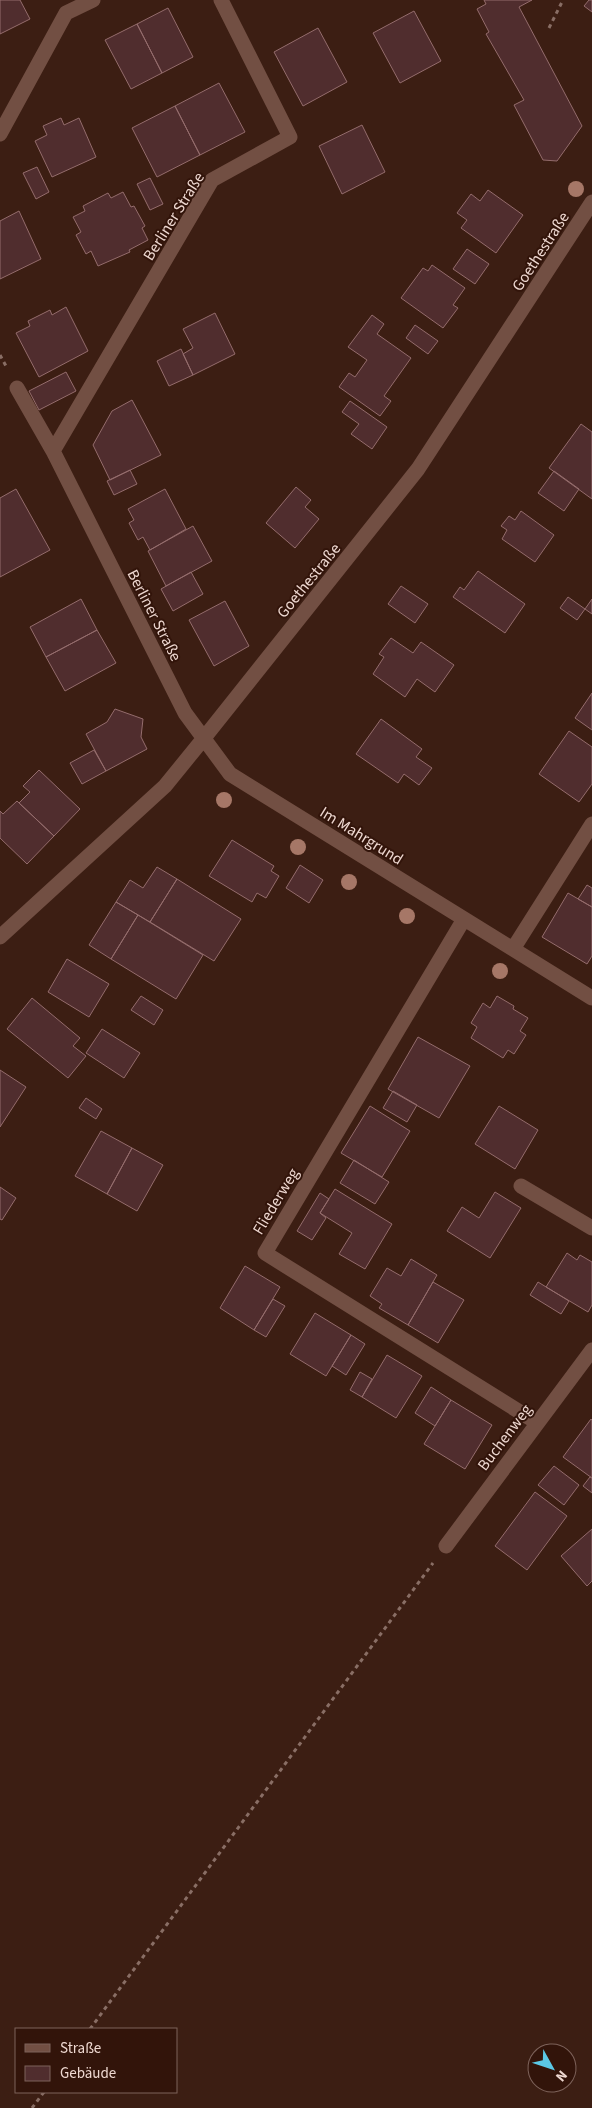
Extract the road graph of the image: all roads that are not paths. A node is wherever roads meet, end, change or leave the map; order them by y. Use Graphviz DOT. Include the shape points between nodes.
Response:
graph roads {
  1 [pos="93,0"];
  2 [pos="221,0"];
  3 [pos="0,134"];
  4 [pos="592,202"];
  5 [pos="17,388"];
  6 [pos="53,451"];
  7 [pos="204,738"];
  8 [pos="592,824"];
  9 [pos="464,919"];
  10 [pos="0,937"];
  11 [pos="514,949"];
  12 [pos="592,998"];
  13 [pos="521,1186"];
  14 [pos="592,1228"];
  15 [pos="592,1350"];
  16 [pos="536,1422"];
  17 [pos="446,1546"];
  1 -- 3 [label="street" via="66,13"];
  2 -- 6 [label="street, Berliner Straße" via="290,137 212,180"];
  4 -- 7 [label="street, Goethestraße" via="418,469"];
  5 -- 6 [label="street, Berliner Straße"];
  6 -- 7 [label="street, Berliner Straße" via="185,713"];
  7 -- 9 [label="street, Im Mahrgrund" via="230,774"];
  7 -- 10 [label="street, Goethestraße" via="165,786"];
  8 -- 11 [label="street"];
  9 -- 11 [label="street, Im Mahrgrund"];
  9 -- 16 [label="street, Fliederweg" via="265,1253"];
  11 -- 12 [label="street, Im Mahrgrund"];
  13 -- 14 [label="street"];
  15 -- 16 [label="street, Buchenweg"];
  16 -- 17 [label="street, Buchenweg"];
}
